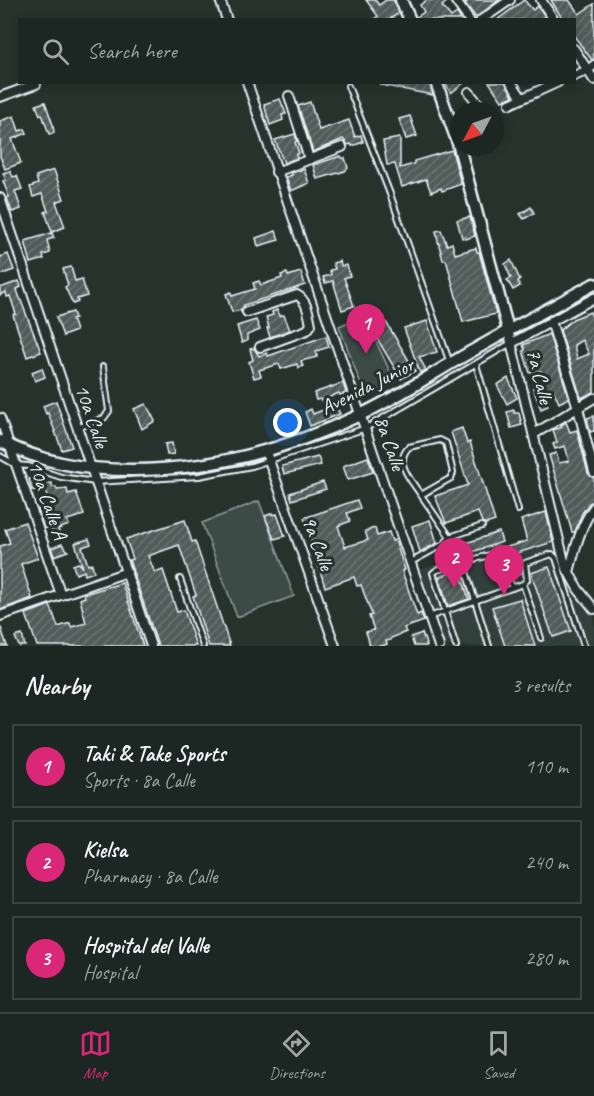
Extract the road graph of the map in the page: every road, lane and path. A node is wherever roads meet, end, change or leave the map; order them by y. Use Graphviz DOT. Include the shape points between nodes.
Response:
graph roads {
  1 [pos="220,0"];
  2 [pos="401,0"];
  3 [pos="455,0"];
  4 [pos="510,0"];
  5 [pos="541,0"];
  6 [pos="225,18"];
  7 [pos="409,18"];
  8 [pos="468,18"];
  9 [pos="484,18"];
  10 [pos="553,18"];
  11 [pos="576,51"];
  12 [pos="591,67"];
  13 [pos="576,75"];
  14 [pos="594,80"];
  15 [pos="36,84"];
  16 [pos="248,84"];
  17 [pos="437,84"];
  18 [pos="512,84"];
  19 [pos="554,84"];
  20 [pos="348,86"];
  21 [pos="469,92"];
  22 [pos="289,96"];
  23 [pos="0,97"];
  24 [pos="522,98"];
  25 [pos="477,102"];
  26 [pos="510,104"];
  27 [pos="450,112"];
  28 [pos="342,147"];
  29 [pos="462,156"];
  30 [pos="309,159"];
  31 [pos="276,172"];
  32 [pos="0,198"];
  33 [pos="594,284"];
  34 [pos="594,300"];
  35 [pos="248,312"];
  36 [pos="325,312"];
  37 [pos="309,317"];
  38 [pos="551,321"];
  39 [pos="508,330"];
  40 [pos="512,342"];
  41 [pos="260,347"];
  42 [pos="450,363"];
  43 [pos="476,364"];
  44 [pos="103,367"];
  45 [pos="594,398"];
  46 [pos="578,408"];
  47 [pos="361,415"];
  48 [pos="0,418"];
  49 [pos="76,428"];
  50 [pos="366,428"];
  51 [pos="534,434"];
  52 [pos="5,444"];
  53 [pos="0,456"];
  54 [pos="268,456"];
  55 [pos="16,465"];
  56 [pos="91,469"];
  57 [pos="594,472"];
  58 [pos="95,482"];
  59 [pos="421,495"];
  60 [pos="594,507"];
  61 [pos="518,510"];
  62 [pos="482,526"];
  63 [pos="450,537"];
  64 [pos="411,562"];
  65 [pos="463,562"];
  66 [pos="127,572"];
  67 [pos="569,572"];
  68 [pos="180,579"];
  69 [pos="523,584"];
  70 [pos="512,588"];
  71 [pos="62,595"];
  72 [pos="475,600"];
  73 [pos="594,609"];
  74 [pos="444,611"];
  75 [pos="0,616"];
  76 [pos="429,617"];
  77 [pos="542,638"];
  78 [pos="151,646"];
  79 [pos="203,646"];
  80 [pos="335,646"];
  81 [pos="439,646"];
  82 [pos="456,646"];
  83 [pos="489,646"];
  84 [pos="584,646"];
  1 -- 6 [label="street"];
  2 -- 7 [label="main road"];
  3 -- 8 [label="street"];
  4 -- 9 [label="street"];
  5 -- 10 [label="street"];
  11 -- 12 [label="street"];
  12 -- 13 [label="street"];
  12 -- 14 [label="street"];
  15 -- 23 [label="street"];
  16 -- 31 [label="street, 8a Calle"];
  17 -- 27 [label="main road, 7a Calle"];
  18 -- 24 [label="street"];
  19 -- 24 [label="street"];
  20 -- 42 [label="lane"];
  21 -- 25 [label="street"];
  22 -- 30 [label="street"];
  24 -- 26 [label="street"];
  28 -- 30 [label="street"];
  29 -- 39 [label="main road, 7a Calle"];
  30 -- 31 [label="street"];
  31 -- 36 [label="street, 8a Calle"];
  32 -- 49 [label="street, 10a Calle"];
  33 -- 39 [label="main road, Avenida Junior"];
  34 -- 38 [label="street"];
  35 -- 37 [label="street" via="297,295 302,297"];
  36 -- 37 [label="street"];
  36 -- 47 [label="street, 8a Calle"];
  37 -- 41 [label="street" via="311,325 307,330"];
  38 -- 40 [label="street"];
  38 -- 46 [label="street"];
  39 -- 40 [label="street, 7a Calle"];
  39 -- 42 [label="main road, Avenida Junior"];
  40 -- 43 [label="lane"];
  40 -- 51 [label="street, 7a Calle"];
  42 -- 47 [label="main road, Avenida Junior"];
  43 -- 50 [label="lane"];
  43 -- 61 [label="lane"];
  44 -- 49 [label="lane" via="109,411 104,418"];
  45 -- 46 [label="street"];
  46 -- 51 [label="street"];
  46 -- 57 [label="street"];
  47 -- 50 [label="street, 8a Calle"];
  47 -- 54 [label="main road, Avenida Junior"];
  48 -- 52 [label="street, 10a Calle A"];
  49 -- 56 [label="street, 10a Calle"];
  50 -- 54 [label="lane"];
  50 -- 64 [label="street, 8a Calle"];
  51 -- 67 [label="street, 7a Calle"];
  52 -- 55 [label="street, 10a Calle A"];
  52 -- 56 [label="main road, Avenida Junior" via="37,458"];
  53 -- 55 [label="lane"];
  54 -- 56 [label="main road, Avenida Junior" via="158,470"];
  54 -- 58 [label="lane" via="252,466 199,476"];
  54 -- 80 [label="street, 9a Calle"];
  55 -- 58 [label="lane"];
  55 -- 71 [label="street, 10a Calle A"];
  56 -- 58 [label="street, 10a Calle"];
  58 -- 66 [label="street, 10a Calle"];
  59 -- 59 [label="lane" via="402,459 409,447 440,440 446,443 453,473"];
  59 -- 63 [label="lane"];
  60 -- 67 [label="street" via="576,544"];
  62 -- 63 [label="lane"];
  63 -- 64 [label="lane"];
  64 -- 76 [label="street, 8a Calle"];
  65 -- 70 [label="lane" via="500,552"];
  65 -- 72 [label="lane"];
  65 -- 74 [label="lane" via="433,573"];
  66 -- 71 [label="street"];
  66 -- 78 [label="street, 10a Calle"];
  67 -- 73 [label="street, 7a Calle"];
  68 -- 79 [label="lane"];
  69 -- 70 [label="lane"];
  69 -- 77 [label="lane"];
  69 -- 84 [label="lane" via="527,580 525,563 555,555"];
  70 -- 72 [label="lane"];
  71 -- 75 [label="street"];
  72 -- 74 [label="lane"];
  72 -- 83 [label="lane"];
  74 -- 76 [label="lane"];
  74 -- 82 [label="lane"];
  76 -- 81 [label="street, 8a Calle"];
}
